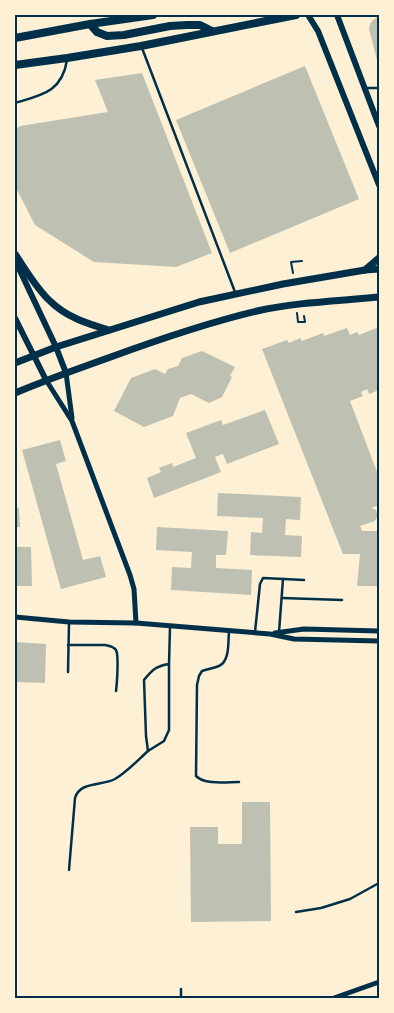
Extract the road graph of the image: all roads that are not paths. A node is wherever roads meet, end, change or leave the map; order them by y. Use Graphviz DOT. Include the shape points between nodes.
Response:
graph roads {
  1 [pos="153,15"];
  2 [pos="296,15"];
  3 [pos="308,15"];
  4 [pos="337,15"];
  5 [pos="90,24"];
  6 [pos="212,31"];
  7 [pos="15,38"];
  8 [pos="141,46"];
  9 [pos="67,58"];
  10 [pos="15,65"];
  11 [pos="365,88"];
  12 [pos="379,88"];
  13 [pos="15,103"];
  14 [pos="379,126"];
  15 [pos="379,185"];
  16 [pos="15,254"];
  17 [pos="379,258"];
  18 [pos="15,260"];
  19 [pos="379,269"];
  20 [pos="365,270"];
  21 [pos="236,294"];
  22 [pos="379,297"];
  23 [pos="15,318"];
  24 [pos="110,330"];
  25 [pos="56,347"];
  26 [pos="33,355"];
  27 [pos="15,363"];
  28 [pos="66,373"];
  29 [pos="46,380"];
  30 [pos="15,393"];
  31 [pos="72,422"];
  32 [pos="283,579"];
  33 [pos="304,580"];
  34 [pos="282,598"];
  35 [pos="342,600"];
  36 [pos="15,617"];
  37 [pos="69,622"];
  38 [pos="136,623"];
  39 [pos="170,626"];
  40 [pos="348,630"];
  41 [pos="229,631"];
  42 [pos="379,631"];
  43 [pos="255,633"];
  44 [pos="279,634"];
  45 [pos="348,641"];
  46 [pos="379,641"];
  47 [pos="68,645"];
  48 [pos="168,664"];
  49 [pos="68,672"];
  50 [pos="116,691"];
  51 [pos="148,751"];
  52 [pos="239,782"];
  53 [pos="69,870"];
  54 [pos="379,883"];
  55 [pos="296,912"];
  56 [pos="379,982"];
  57 [pos="181,989"];
  58 [pos="181,998"];
  59 [pos="334,998"];
  1 -- 5 [label="main road"];
  2 -- 6 [label="main road"];
  3 -- 15 [label="street" via="318,31"];
  4 -- 11 [label="street"];
  5 -- 6 [label="main road" via="107,36 187,24 200,25"];
  5 -- 7 [label="main road"];
  6 -- 8 [label="main road"];
  8 -- 9 [label="main road"];
  8 -- 21 [label="lane"];
  9 -- 10 [label="main road"];
  9 -- 13 [label="lane" via="66,68 56,86"];
  11 -- 12 [label="lane"];
  11 -- 14 [label="street"];
  16 -- 24 [label="main road" via="50,302 68,315"];
  17 -- 20 [label="main road"];
  18 -- 25 [label="street"];
  19 -- 20 [label="main road"];
  20 -- 21 [label="main road"];
  21 -- 24 [label="main road"];
  22 -- 28 [label="main road" via="258,311 204,325"];
  23 -- 26 [label="street"];
  24 -- 25 [label="main road"];
  25 -- 26 [label="main road"];
  25 -- 28 [label="street"];
  26 -- 27 [label="main road"];
  26 -- 29 [label="street"];
  28 -- 29 [label="main road"];
  28 -- 31 [label="street"];
  29 -- 30 [label="main road"];
  29 -- 31 [label="street"];
  31 -- 38 [label="street" via="130,575"];
  32 -- 33 [label="lane"];
  32 -- 34 [label="lane"];
  32 -- 43 [label="lane" via="262,580"];
  34 -- 35 [label="lane"];
  34 -- 44 [label="lane"];
  36 -- 37 [label="street"];
  37 -- 38 [label="street"];
  37 -- 47 [label="lane"];
  38 -- 39 [label="street"];
  39 -- 41 [label="street"];
  39 -- 48 [label="lane"];
  40 -- 42 [label="street"];
  40 -- 44 [label="street" via="304,629"];
  40 -- 45 [label="street"];
  41 -- 43 [label="street"];
  41 -- 52 [label="lane" via="225,660 221,666 202,670 196,685 196,776 204,781"];
  43 -- 44 [label="street"];
  44 -- 45 [label="street" via="294,639"];
  45 -- 46 [label="street"];
  47 -- 49 [label="lane"];
  47 -- 50 [label="lane" via="114,648 117,655"];
  48 -- 51 [label="lane" via="169,730 164,741"];
  48 -- 51 [label="lane" via="156,667 143,683"];
  51 -- 53 [label="lane" via="116,779 76,793"];
  54 -- 55 [label="lane" via="350,899"];
  56 -- 59 [label="street"];
  57 -- 58 [label="lane"];
}
